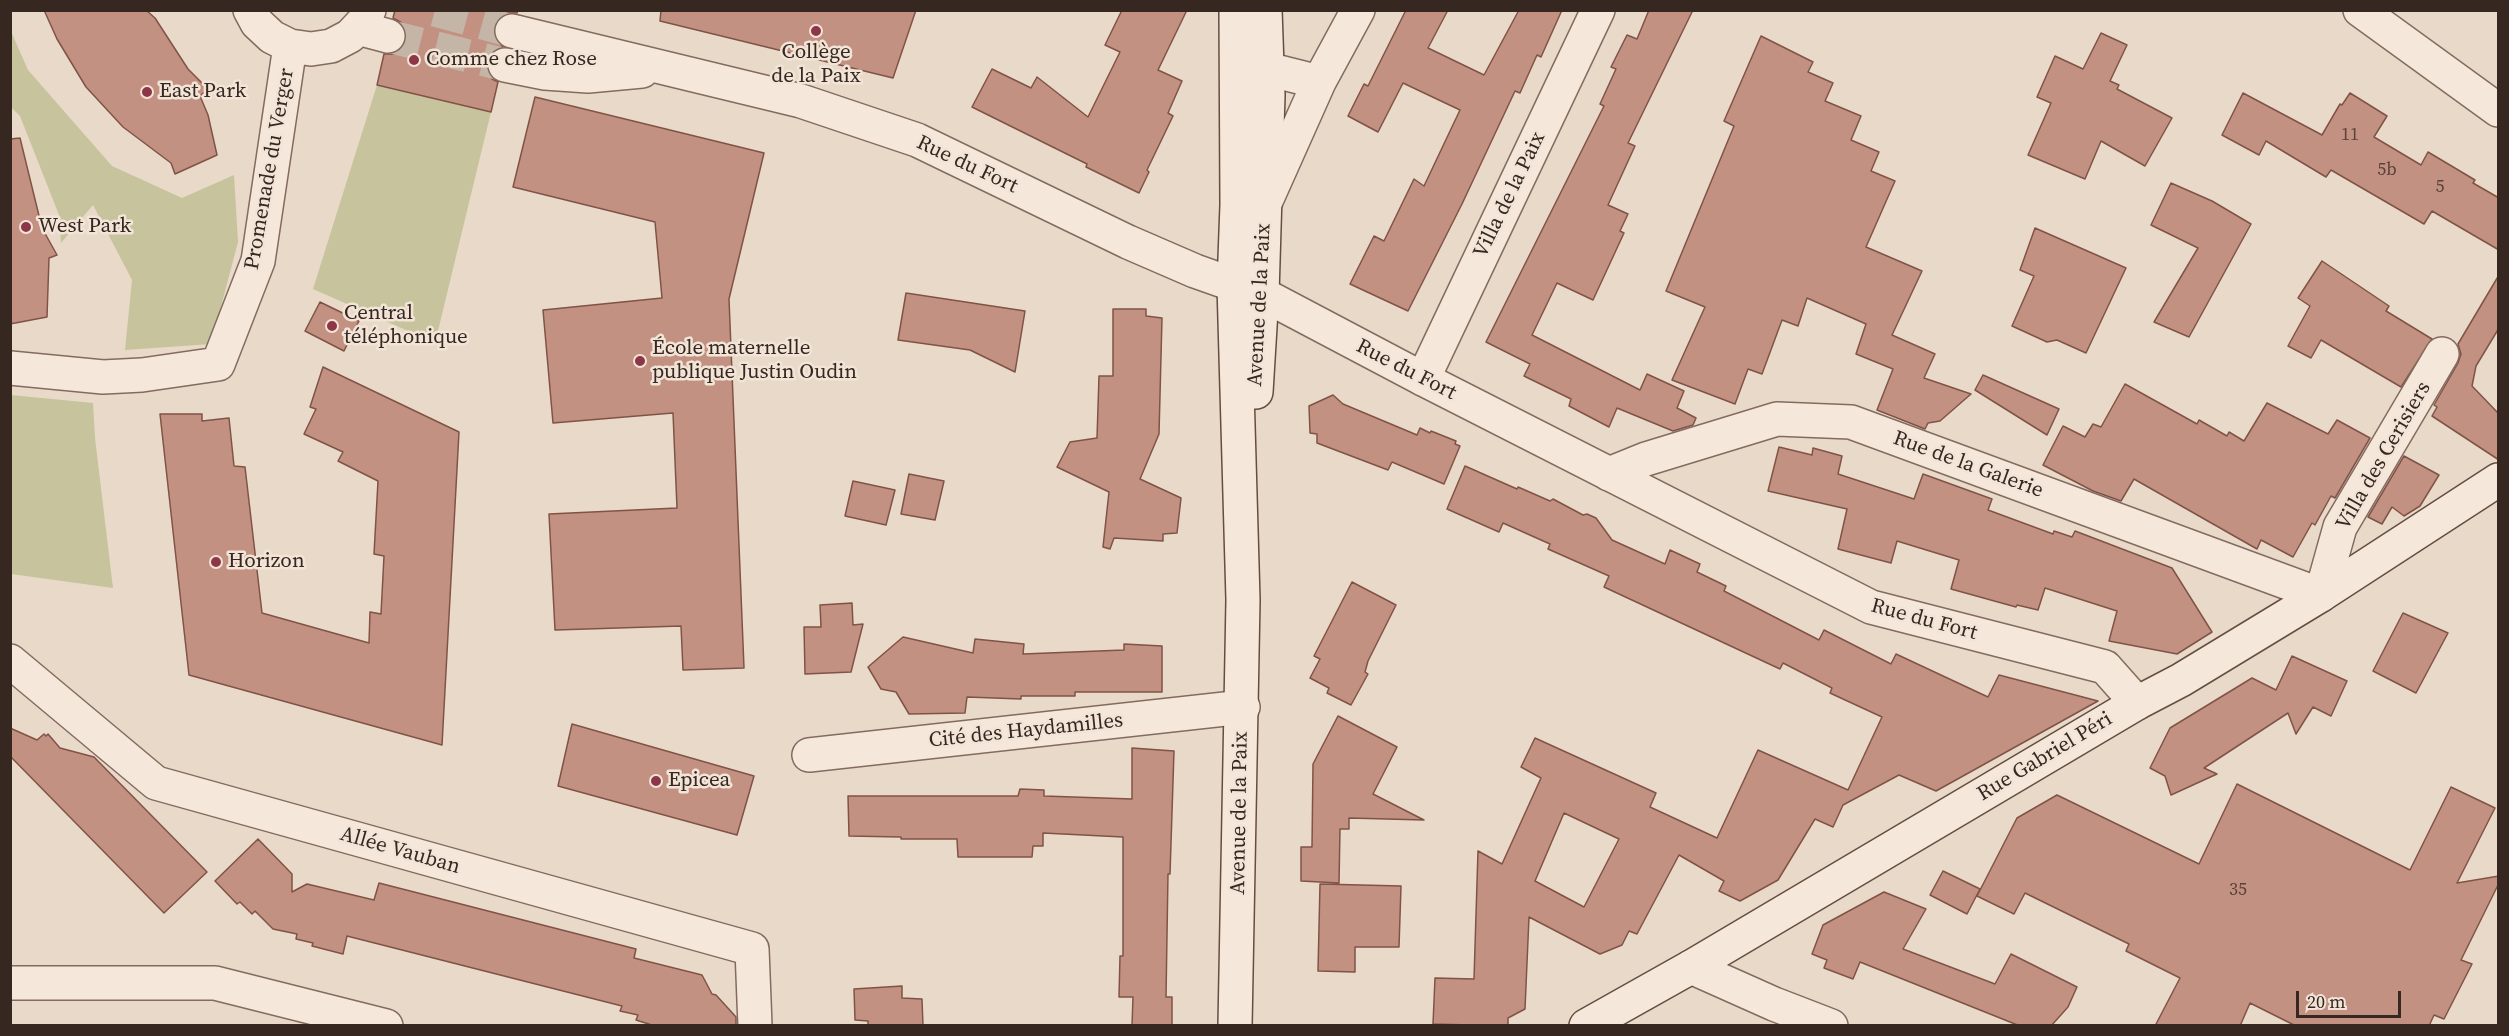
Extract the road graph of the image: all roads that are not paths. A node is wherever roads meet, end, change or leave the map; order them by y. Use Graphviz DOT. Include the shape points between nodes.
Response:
graph roads {
  1 [pos="250,10"];
  2 [pos="1236,10"];
  3 [pos="1265,10"];
  4 [pos="1358,10"];
  5 [pos="1598,10"];
  6 [pos="2360,10"];
  7 [pos="372,25"];
  8 [pos="512,31"];
  9 [pos="290,46"];
  10 [pos="505,65"];
  11 [pos="658,66"];
  12 [pos="1267,69"];
  13 [pos="1319,82"];
  14 [pos="2499,110"];
  15 [pos="1265,203"];
  16 [pos="1248,290"];
  17 [pos="2442,354"];
  18 [pos="10,368"];
  19 [pos="1423,379"];
  20 [pos="1609,474"];
  21 [pos="2499,480"];
  22 [pos="2321,595"];
  23 [pos="10,661"];
  24 [pos="2137,703"];
  25 [pos="1243,707"];
  26 [pos="809,755"];
  27 [pos="1691,967"];
  28 [pos="10,983"];
  29 [pos="386,1026"];
  30 [pos="755,1026"];
  31 [pos="1235,1026"];
  32 [pos="1586,1026"];
  33 [pos="1831,1026"];
  1 -- 9 [label="street, Promenade du Verger" via="272,37"];
  2 -- 16 [label="street, Avenue de la Paix" via="1237,205"];
  3 -- 12 [label="street, Avenue de la Paix"];
  4 -- 13 [label="street"];
  5 -- 19 [label="street, Villa de la Paix"];
  6 -- 14 [label="street"];
  7 -- 9 [label="street, Promenade du Verger" via="331,46"];
  8 -- 11 [label="street, Rue du Fort"];
  9 -- 18 [label="street, Promenade du Verger" via="258,261 218,364 103,377"];
  10 -- 11 [label="street, Rue du Fort" via="588,76 635,73"];
  11 -- 16 [label="street, Rue du Fort" via="801,101 917,140 1128,242"];
  12 -- 13 [label="street"];
  12 -- 15 [label="street, Avenue de la Paix"];
  13 -- 15 [label="street"];
  15 -- 16 [label="street, Avenue de la Paix"];
  16 -- 19 [label="street, Rue du Fort"];
  16 -- 25 [label="street, Avenue de la Paix"];
  17 -- 22 [label="street, Villa des Cerisiers" via="2340,527"];
  19 -- 20 [label="street, Rue du Fort"];
  20 -- 22 [label="street, Rue de la Galerie" via="1777,419 1851,422"];
  20 -- 24 [label="street, Rue du Fort" via="1870,607 2105,668"];
  21 -- 22 [label="street, Rue Gabriel Péri"];
  22 -- 24 [label="street, Rue Gabriel Péri"];
  23 -- 30 [label="street, Allée Vauban" via="156,783 752,949"];
  24 -- 27 [label="street, Rue Gabriel Péri"];
  25 -- 26 [label="street, Cité des Haydamilles"];
  25 -- 31 [label="street, Avenue de la Paix"];
  27 -- 32 [label="street, Rue Gabriel Péri"];
  27 -- 33 [label="street"];
  28 -- 29 [label="street" via="216,983"];
}
